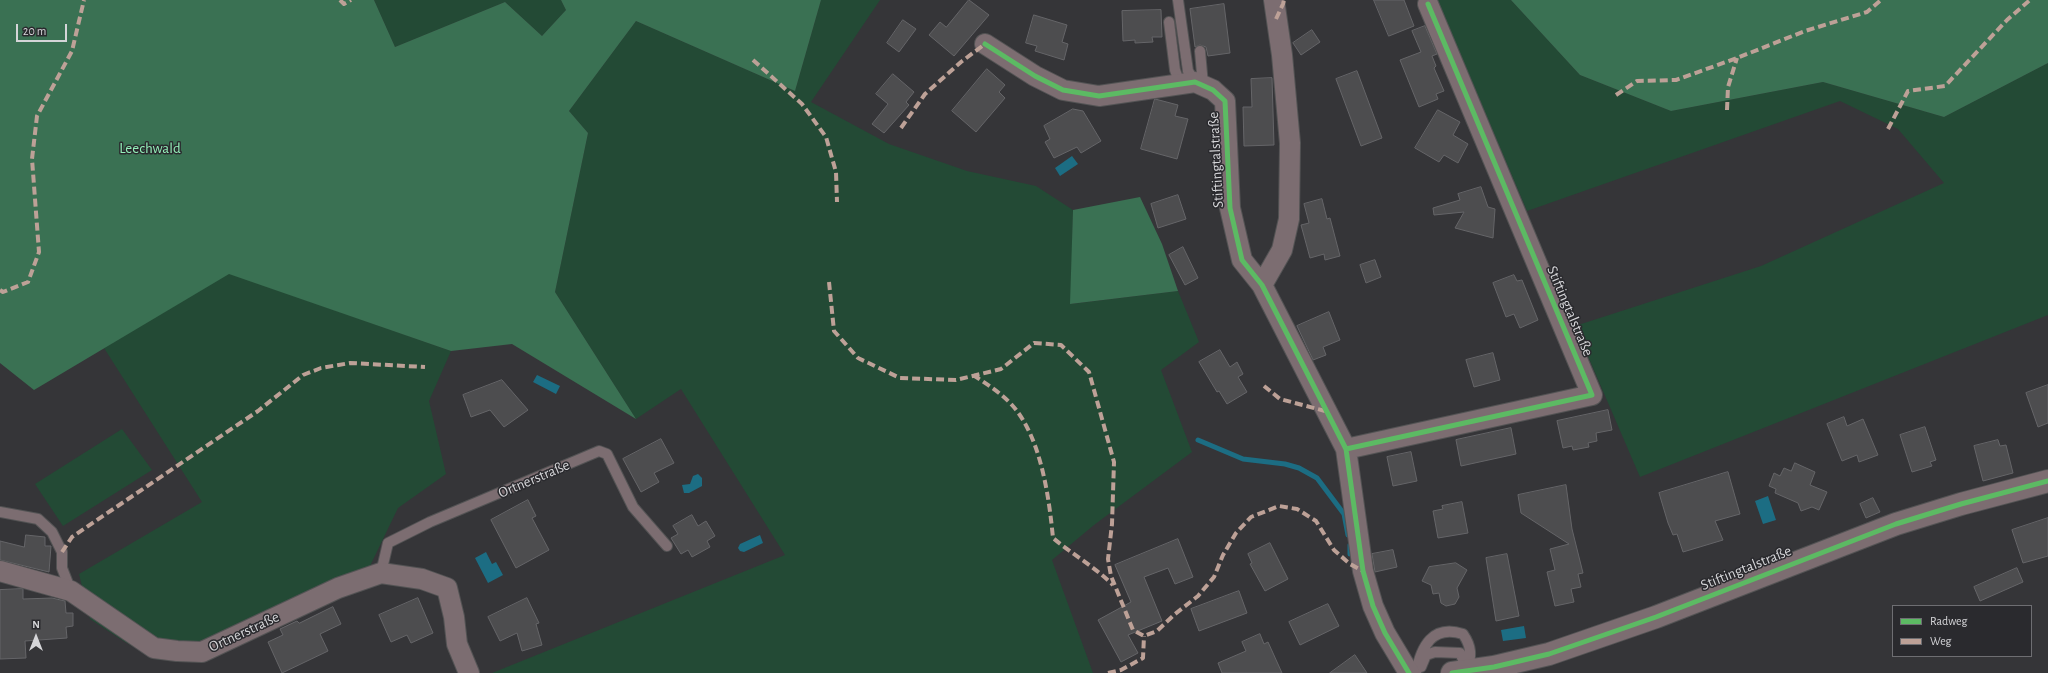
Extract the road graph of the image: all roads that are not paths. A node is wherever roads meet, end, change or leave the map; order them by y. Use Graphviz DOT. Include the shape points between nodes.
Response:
graph roads {
  1 [pos="1178,0"];
  2 [pos="1274,0"];
  3 [pos="1428,4"];
  4 [pos="1169,22"];
  5 [pos="985,44"];
  6 [pos="1200,51"];
  7 [pos="1193,84"];
  8 [pos="1262,285"];
  9 [pos="1346,449"];
  10 [pos="2048,481"];
  11 [pos="0,512"];
  12 [pos="667,546"];
  13 [pos="0,571"];
  14 [pos="381,573"];
  15 [pos="71,591"];
  16 [pos="1460,672"];
  17 [pos="469,673"];
  18 [pos="1409,673"];
  19 [pos="1417,673"];
  1 -- 7 [label="lane" via="1188,71"];
  2 -- 8 [label="street" via="1290,143 1289,219 1282,250"];
  3 -- 9 [label="street, Stiftingtalstraße" via="1592,395"];
  4 -- 7 [label="lane" via="1175,70"];
  5 -- 7 [label="street" via="1035,76 1063,90 1099,96"];
  6 -- 7 [label="lane"];
  7 -- 8 [label="street, Stiftingtalstraße" via="1213,90 1225,102 1230,208 1242,260"];
  8 -- 9 [label="street, Stiftingtalstraße"];
  9 -- 18 [label="street, Stiftingtalstraße" via="1363,571 1373,606 1385,633"];
  10 -- 16 [label="street, Stiftingtalstraße" via="1896,524 1656,617 1549,654"];
  11 -- 15 [label="lane" via="38,519 52,532 62,552 62,568"];
  12 -- 14 [label="lane, Ortnerstraße" via="633,507 606,454 599,451 430,522 388,543"];
  13 -- 15 [label="street, Ortnerstraße"];
  14 -- 15 [label="street, Ortnerstraße" via="338,588 202,652 154,648"];
  14 -- 17 [label="street, Ortnerstraße" via="422,579 447,588 457,644"];
  16 -- 19 [label="lane" via="1460,653 1435,652 1426,655"];
  16 -- 19 [label="lane" via="1471,653 1469,642 1463,634 1444,631 1423,647"];
}
